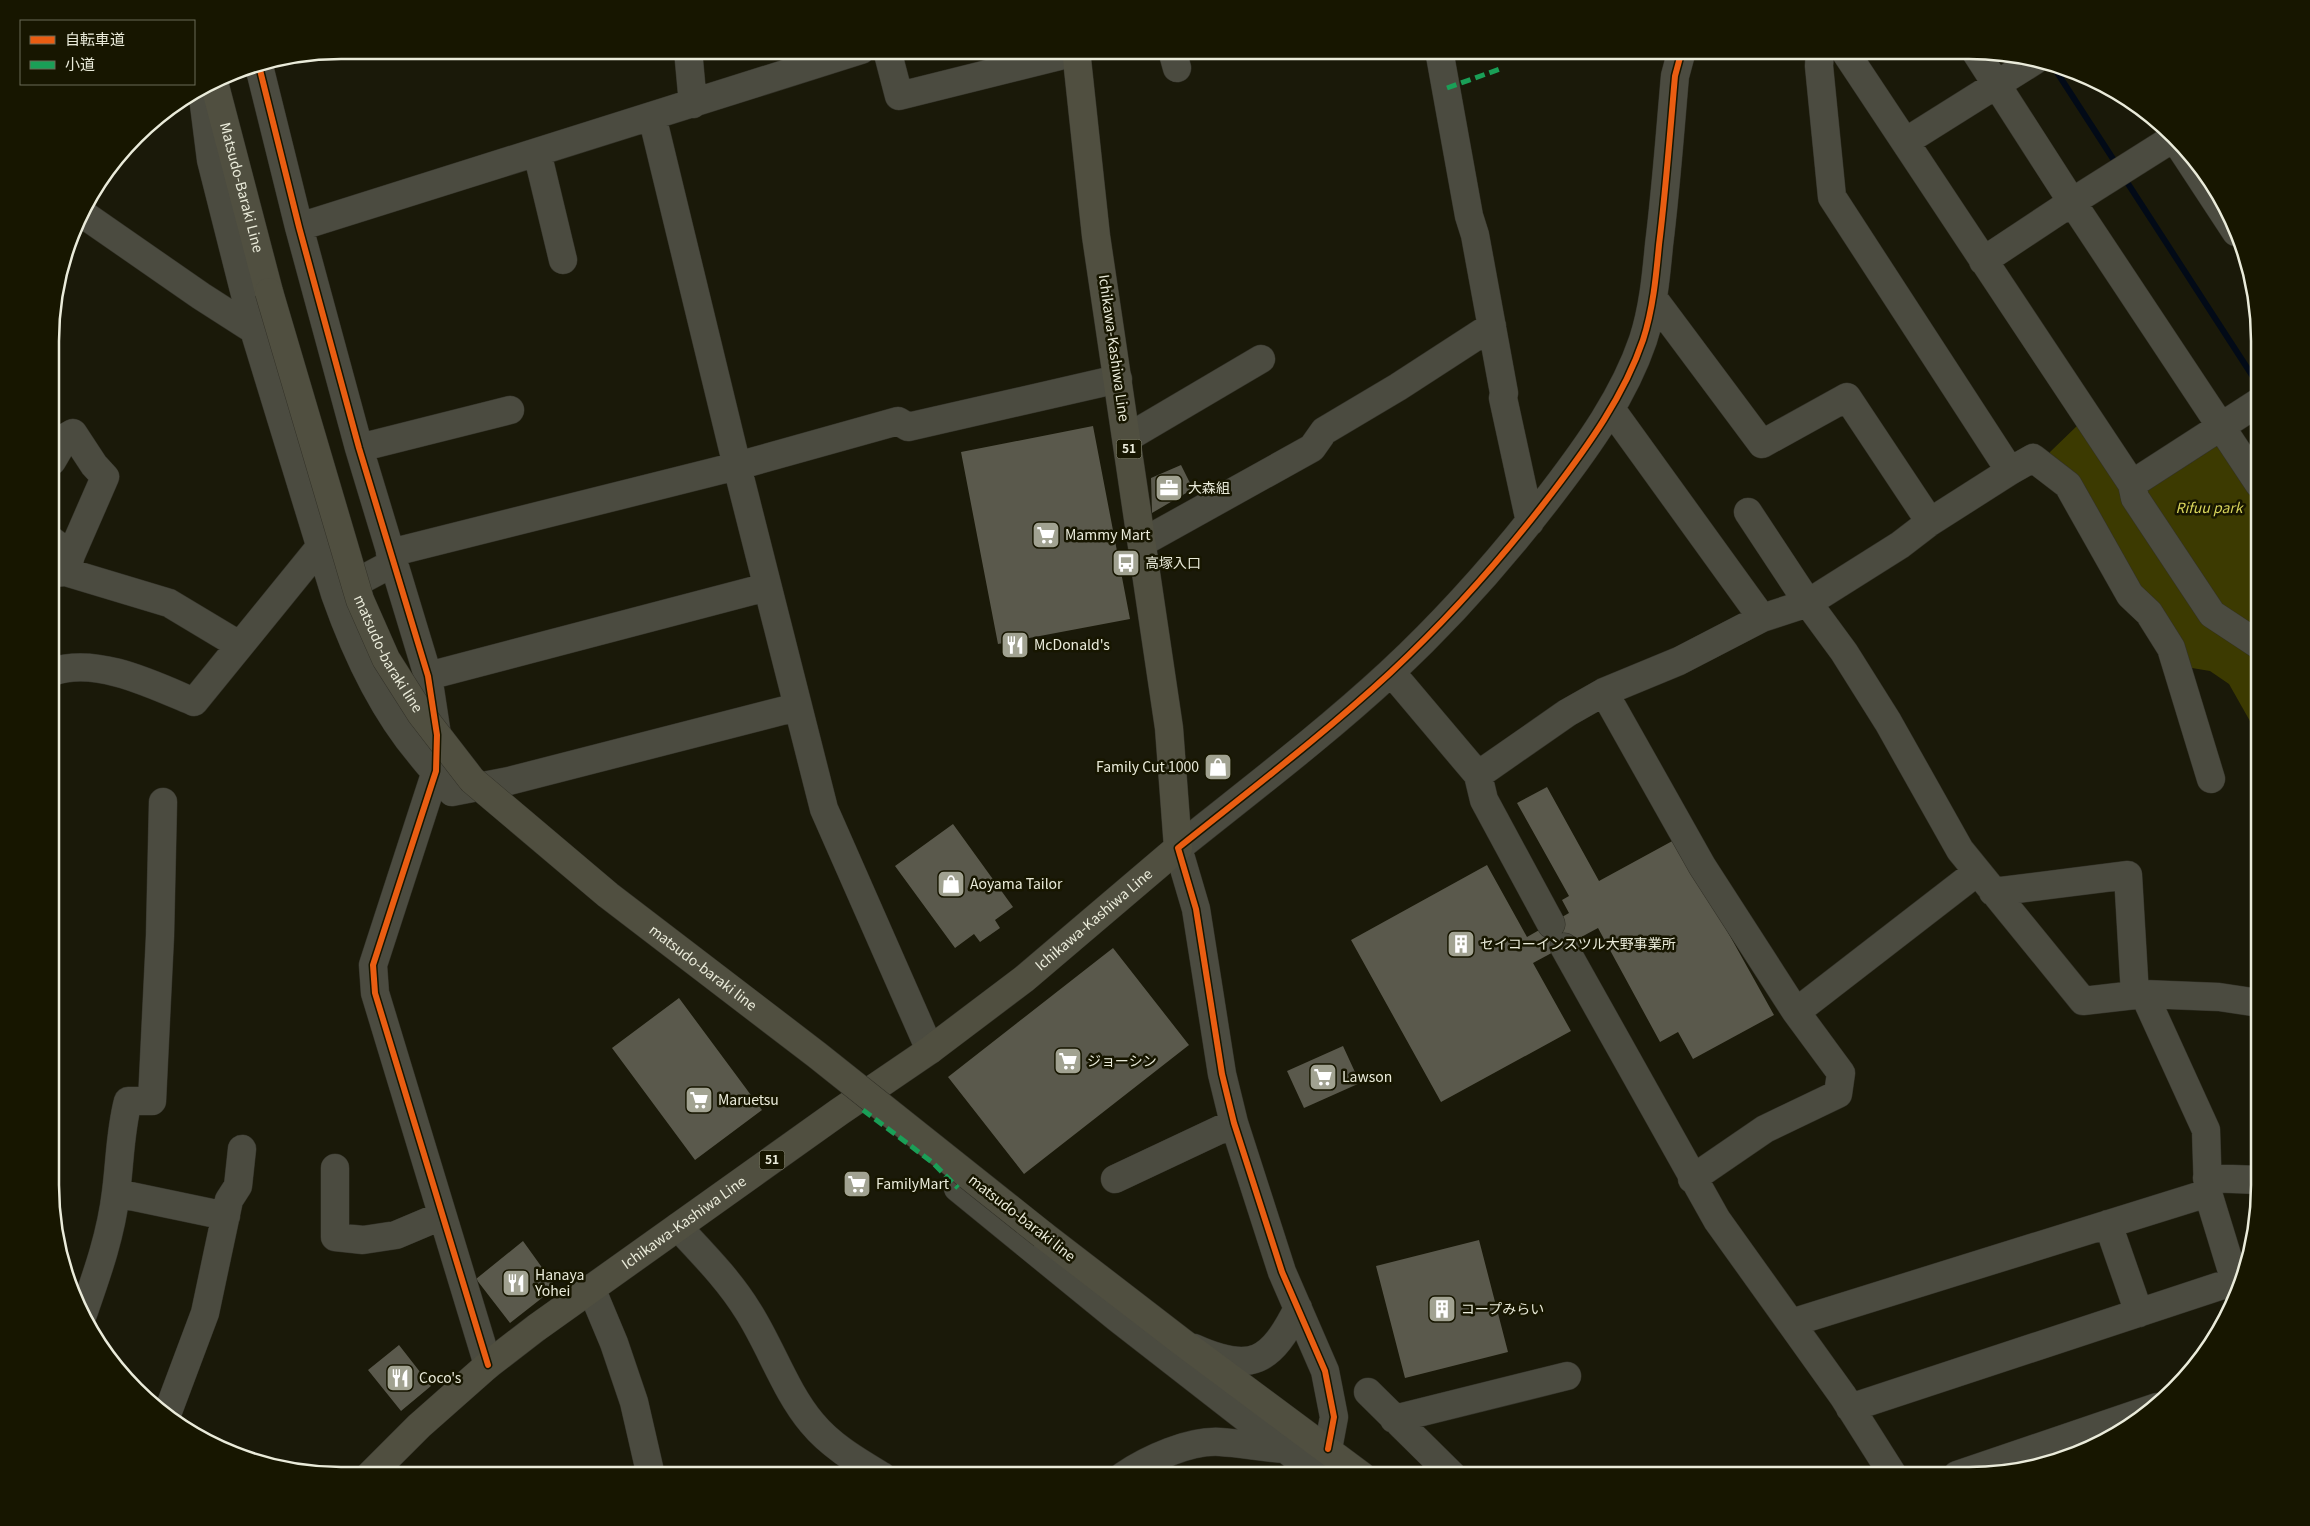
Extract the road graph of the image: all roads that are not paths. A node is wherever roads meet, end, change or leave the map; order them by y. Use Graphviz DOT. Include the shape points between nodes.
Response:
graph roads {
  1 [pos="689,59"];
  2 [pos="832,59"];
  3 [pos="889,59"];
  4 [pos="1045,59"];
  5 [pos="1077,59"];
  6 [pos="1441,59"];
  7 [pos="1680,59"];
  8 [pos="1819,59"];
  9 [pos="1850,59"];
  10 [pos="1980,59"];
  11 [pos="2028,65"];
  12 [pos="260,71"];
  13 [pos="1997,85"];
  14 [pos="216,88"];
  15 [pos="203,95"];
  16 [pos="693,104"];
  17 [pos="652,116"];
  18 [pos="2168,141"];
  19 [pos="1905,142"];
  20 [pos="537,152"];
  21 [pos="2072,202"];
  22 [pos="87,217"];
  23 [pos="299,227"];
  24 [pos="563,260"];
  25 [pos="1983,261"];
  26 [pos="241,273"];
  27 [pos="269,292"];
  28 [pos="201,296"];
  29 [pos="1653,298"];
  30 [pos="1492,326"];
  31 [pos="254,330"];
  32 [pos="1261,359"];
  33 [pos="1118,379"];
  34 [pos="2251,407"];
  35 [pos="1611,409"];
  36 [pos="510,410"];
  37 [pos="2221,427"];
  38 [pos="1127,438"];
  39 [pos="359,448"];
  40 [pos="59,449"];
  41 [pos="737,466"];
  42 [pos="2010,471"];
  43 [pos="2251,472"];
  44 [pos="2132,484"];
  45 [pos="1748,512"];
  46 [pos="1530,522"];
  47 [pos="1930,522"];
  48 [pos="1142,542"];
  49 [pos="320,547"];
  50 [pos="392,558"];
  51 [pos="61,560"];
  52 [pos="767,587"];
  53 [pos="335,594"];
  54 [pos="1808,603"];
  55 [pos="1762,618"];
  56 [pos="2251,640"];
  57 [pos="239,645"];
  58 [pos="59,669"];
  59 [pos="1391,672"];
  60 [pos="428,676"];
  61 [pos="1604,692"];
  62 [pos="797,708"];
  63 [pos="436,771"];
  64 [pos="1478,775"];
  65 [pos="2211,779"];
  66 [pos="163,802"];
  67 [pos="1178,848"];
  68 [pos="1985,882"];
  69 [pos="2140,995"];
  70 [pos="2251,1002"];
  71 [pos="1796,1012"];
  72 [pos="930,1050"];
  73 [pos="1234,1123"];
  74 [pos="242,1149"];
  75 [pos="335,1168"];
  76 [pos="1115,1179"];
  77 [pos="1692,1179"];
  78 [pos="2251,1181"];
  79 [pos="2207,1185"];
  80 [pos="958,1188"];
  81 [pos="116,1193"];
  82 [pos="226,1216"];
  83 [pos="442,1216"];
  84 [pos="2108,1224"];
  85 [pos="678,1227"];
  86 [pos="2235,1279"];
  87 [pos="2232,1287"];
  88 [pos="592,1288"];
  89 [pos="86,1306"];
  90 [pos="1298,1308"];
  91 [pos="2138,1313"];
  92 [pos="1791,1323"];
  93 [pos="1182,1342"];
  94 [pos="488,1365"];
  95 [pos="1567,1376"];
  96 [pos="1368,1392"];
  97 [pos="1850,1408"];
  98 [pos="169,1409"];
  99 [pos="2133,1415"];
  100 [pos="1394,1419"];
  101 [pos="1285,1448"];
  102 [pos="1328,1448"];
  103 [pos="378,1467"];
  104 [pos="649,1467"];
  105 [pos="866,1467"];
  106 [pos="1136,1467"];
  107 [pos="1309,1467"];
  108 [pos="1351,1467"];
  109 [pos="1444,1467"];
  110 [pos="1888,1467"];
  111 [pos="1980,1467"];
  1 -- 16 [label="street"];
  2 -- 16 [label="street"];
  3 -- 4 [label="street" via="899,96"];
  5 -- 33 [label="main road, Ichikawa-Kashiwa Line / 51" via="1096,236"];
  6 -- 30 [label="street"];
  7 -- 29 [label="street" via="1675,76"];
  8 -- 42 [label="street" via="1832,197"];
  9 -- 19 [label="street"];
  10 -- 13 [label="street"];
  11 -- 13 [label="street"];
  12 -- 23 [label="street"];
  13 -- 19 [label="street"];
  13 -- 21 [label="street"];
  14 -- 27 [label="main road, Matsudo-Baraki Line"];
  15 -- 26 [label="street" via="211,160"];
  16 -- 17 [label="street"];
  17 -- 20 [label="street"];
  17 -- 41 [label="street"];
  18 -- 21 [label="street"];
  19 -- 25 [label="street"];
  20 -- 23 [label="street"];
  20 -- 24 [label="street"];
  21 -- 25 [label="street"];
  21 -- 37 [label="street"];
  22 -- 28 [label="street"];
  23 -- 39 [label="street"];
  25 -- 44 [label="street"];
  26 -- 28 [label="street" via="232,288"];
  26 -- 31 [label="street"];
  27 -- 93 [label="main road, matsudo-baraki line, bridge" via="360,600 386,660 420,714 472,780 608,895 817,1054"];
  28 -- 31 [label="street"];
  29 -- 35 [label="street" via="1644,338"];
  29 -- 47 [label="street" via="1762,444 1847,397"];
  30 -- 46 [label="street" via="1503,398"];
  30 -- 48 [label="street" via="1324,431 1312,448"];
  31 -- 49 [label="street"];
  32 -- 38 [label="street"];
  33 -- 38 [label="main road, Ichikawa-Kashiwa Line / 51"];
  33 -- 41 [label="street" via="908,427 898,421"];
  34 -- 37 [label="street"];
  35 -- 46 [label="street"];
  35 -- 55 [label="street"];
  36 -- 39 [label="street"];
  37 -- 43 [label="street"];
  37 -- 44 [label="street"];
  38 -- 48 [label="main road, Ichikawa-Kashiwa Line / 51"];
  39 -- 50 [label="street"];
  40 -- 51 [label="street" via="72,433 106,476"];
  41 -- 50 [label="street"];
  41 -- 52 [label="street"];
  42 -- 47 [label="street"];
  42 -- 65 [label="street" via="2033,458 2068,485 2130,595 2149,613 2171,648"];
  44 -- 56 [label="street" via="2135,498 2212,614"];
  45 -- 54 [label="street"];
  46 -- 59 [label="street" via="1474,587"];
  47 -- 54 [label="street" via="1900,545"];
  48 -- 67 [label="main road, Ichikawa-Kashiwa Line / 51" via="1169,728"];
  49 -- 53 [label="street"];
  49 -- 57 [label="street"];
  50 -- 53 [label="street"];
  50 -- 60 [label="street"];
  51 -- 57 [label="street" via="169,603"];
  52 -- 60 [label="street"];
  52 -- 62 [label="street"];
  53 -- 63 [label="street" via="374,685 419,753"];
  54 -- 55 [label="street"];
  54 -- 68 [label="street" via="1844,652 1888,722 1940,817"];
  55 -- 61 [label="street" via="1679,660"];
  57 -- 58 [label="street" via="194,702 135,678 99,669"];
  59 -- 64 [label="street"];
  59 -- 67 [label="street" via="1320,734"];
  60 -- 63 [label="street" via="437,735"];
  61 -- 64 [label="street" via="1566,713"];
  61 -- 71 [label="street" via="1702,866"];
  62 -- 63 [label="street" via="509,781 452,792"];
  62 -- 72 [label="street" via="824,809"];
  63 -- 83 [label="street" via="373,965 375,993"];
  64 -- 77 [label="street" via="1484,800"];
  66 -- 81 [label="street" via="152,1101 128,1102"];
  67 -- 72 [label="main road, Ichikawa-Kashiwa Line / 51" via="1024,979"];
  67 -- 73 [label="street" via="1196,909 1222,1074"];
  68 -- 69 [label="street" via="2083,1001"];
  68 -- 69 [label="street" via="2128,875"];
  68 -- 71 [label="street"];
  69 -- 70 [label="street" via="2219,997"];
  69 -- 79 [label="street" via="2206,1130"];
  71 -- 77 [label="street" via="1840,1073 1838,1094 1764,1129"];
  72 -- 85 [label="main road, Ichikawa-Kashiwa Line / 51"];
  73 -- 76 [label="street"];
  73 -- 90 [label="street" via="1268,1235"];
  74 -- 82 [label="street" via="238,1186"];
  75 -- 83 [label="street" via="335,1237 363,1240 396,1235"];
  77 -- 92 [label="street" via="1716,1220"];
  78 -- 79 [label="street"];
  79 -- 84 [label="street"];
  79 -- 86 [label="street"];
  80 -- 101 [label="street" via="1116,1317"];
  81 -- 82 [label="street"];
  81 -- 89 [label="street" via="104,1254"];
  82 -- 98 [label="street" via="205,1313"];
  83 -- 94 [label="street"];
  84 -- 91 [label="street"];
  84 -- 92 [label="street"];
  85 -- 88 [label="main road, Ichikawa-Kashiwa Line / 51"];
  85 -- 105 [label="street" via="733,1288 811,1422 827,1439"];
  87 -- 91 [label="street"];
  88 -- 94 [label="main road, Ichikawa-Kashiwa Line / 51"];
  88 -- 104 [label="street" via="634,1402"];
  90 -- 93 [label="street" via="1285,1334 1272,1350 1255,1359 1238,1362 1216,1357"];
  90 -- 102 [label="street" via="1325,1372 1334,1417"];
  91 -- 97 [label="street"];
  92 -- 97 [label="street"];
  93 -- 102 [label="main road, matsudo-baraki line"];
  94 -- 103 [label="main road, Ichikawa-Kashiwa Line / 51"];
  95 -- 100 [label="street"];
  96 -- 100 [label="street"];
  97 -- 110 [label="street"];
  99 -- 111 [label="street"];
  100 -- 109 [label="street"];
  101 -- 106 [label="street" via="1218,1442 1193,1445"];
  101 -- 107 [label="street"];
  102 -- 108 [label="main road, matsudo-baraki line"];
}
